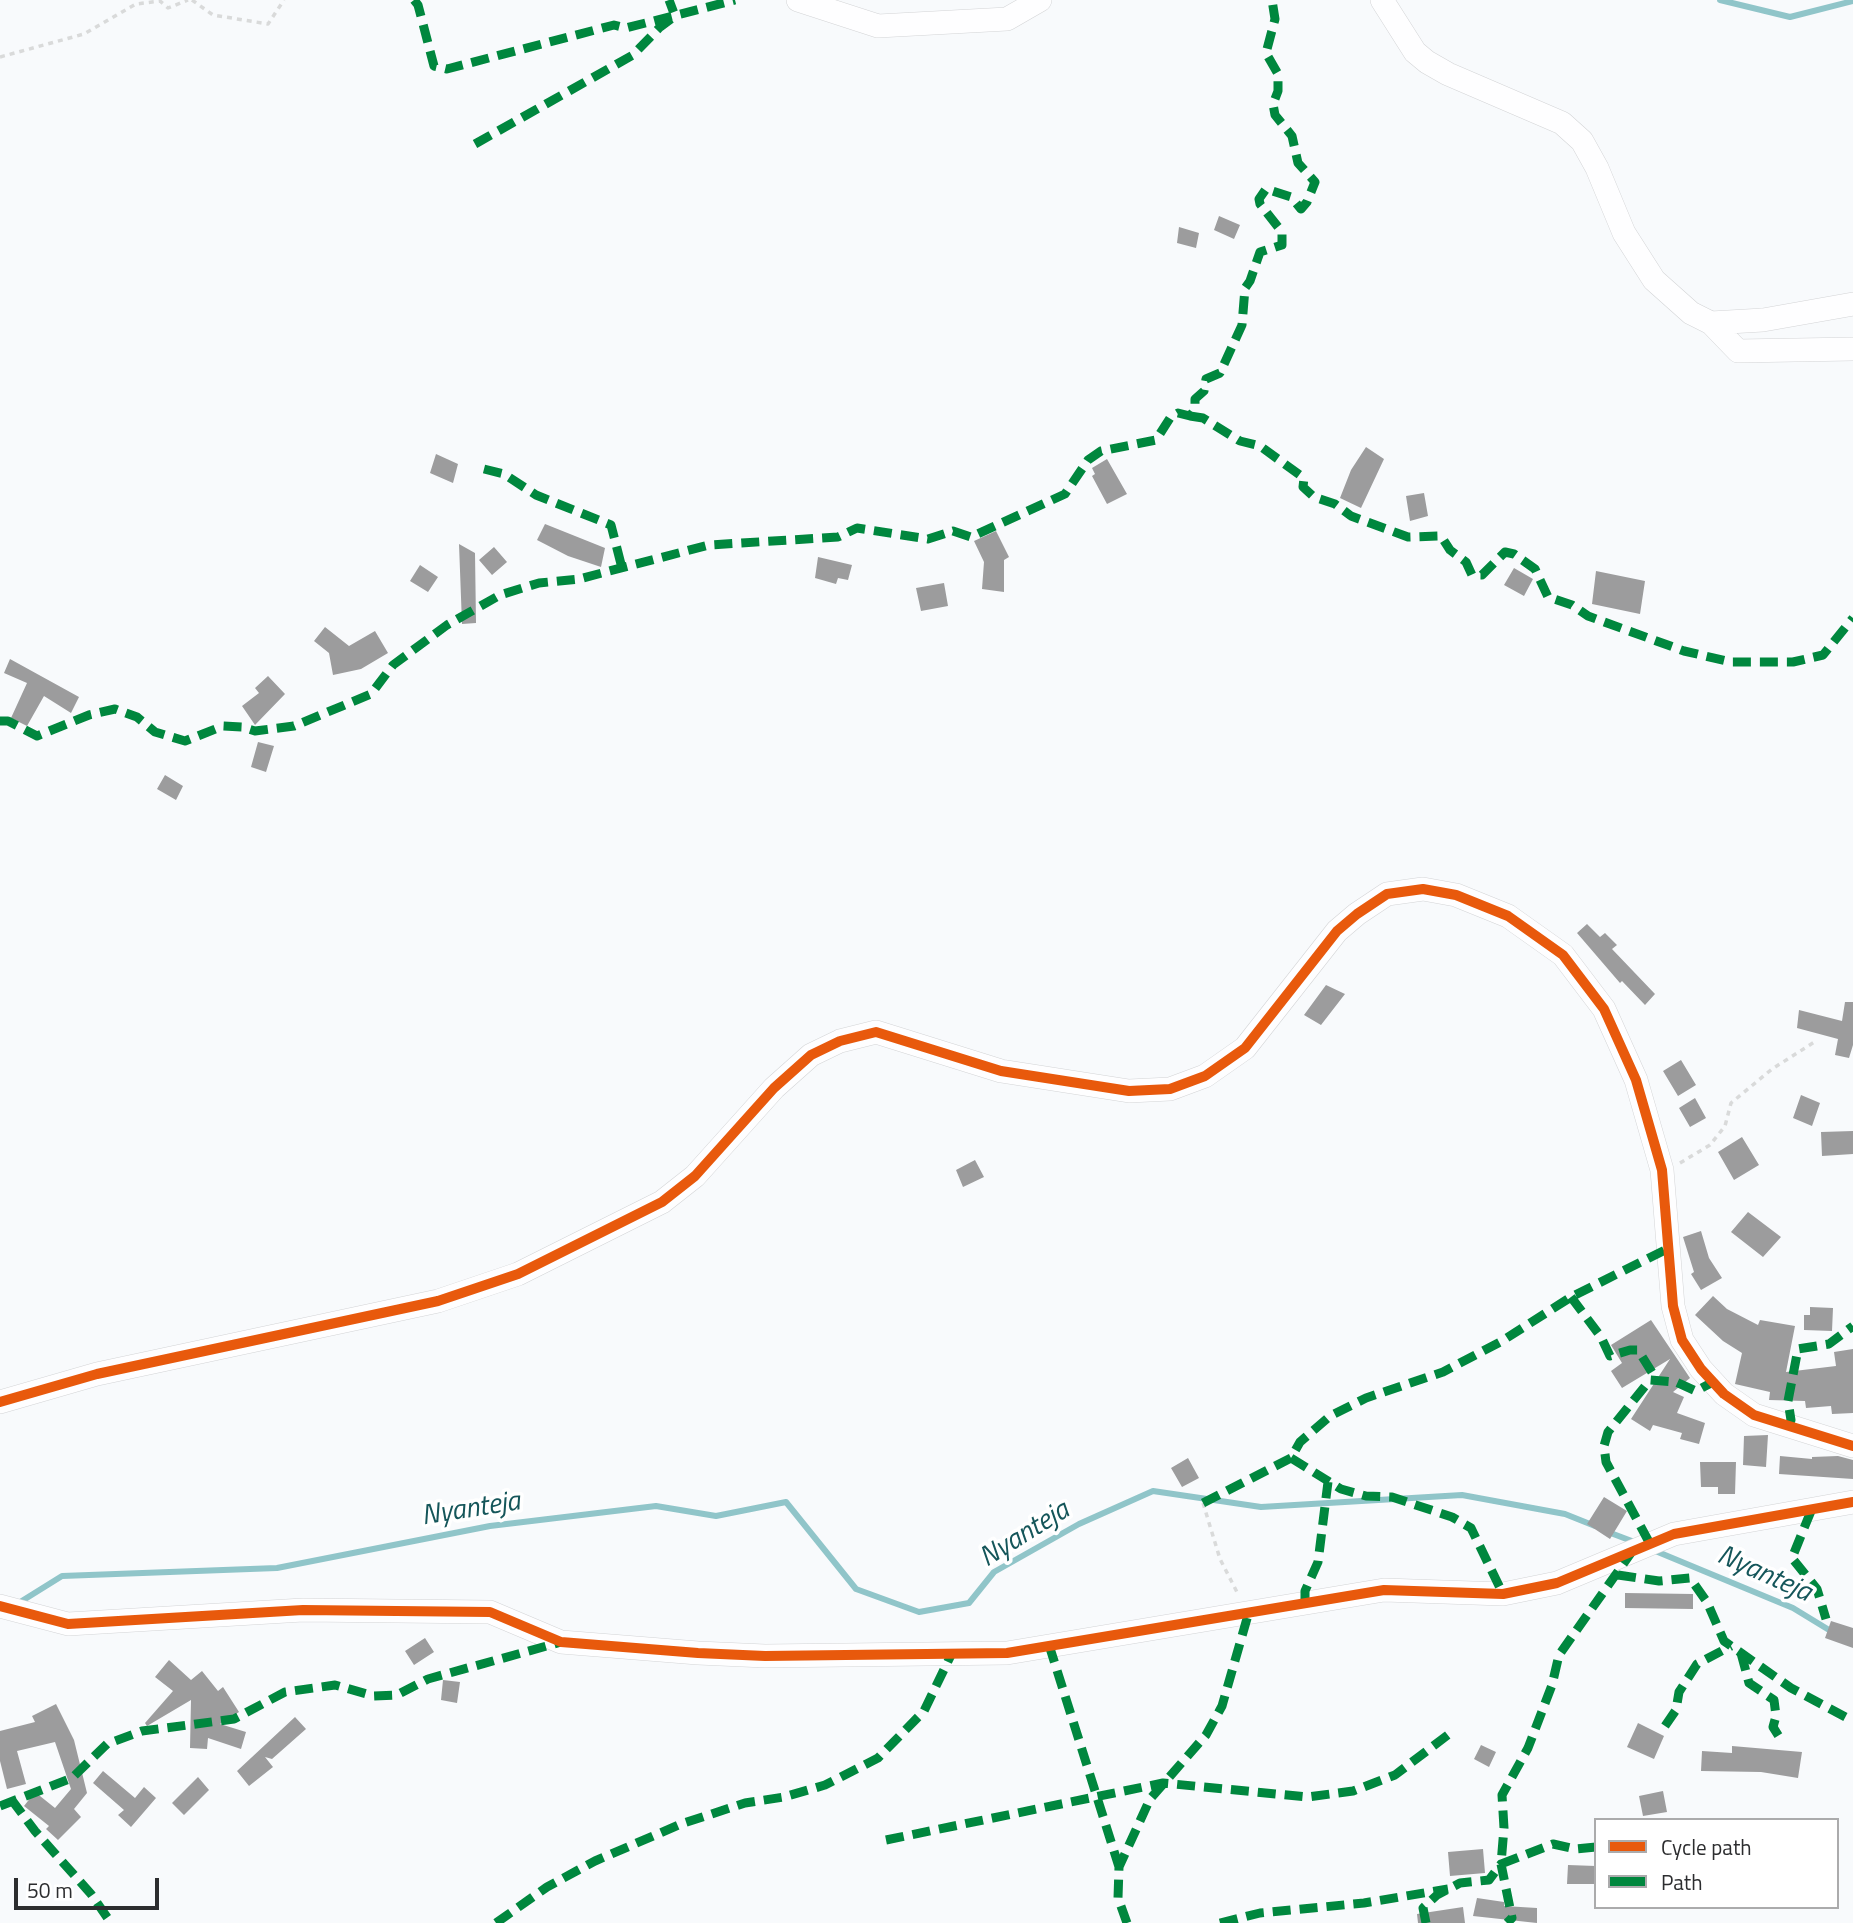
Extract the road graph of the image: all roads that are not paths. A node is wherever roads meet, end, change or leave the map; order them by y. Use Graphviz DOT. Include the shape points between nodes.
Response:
graph roads {
  1 [pos="798,0"];
  2 [pos="1041,0"];
  3 [pos="1382,0"];
  4 [pos="1853,304"];
  5 [pos="1711,323"];
  6 [pos="1853,349"];
  7 [pos="0,1402"];
  8 [pos="1853,1446"];
  9 [pos="1853,1502"];
  10 [pos="0,1606"];
  1 -- 2 [label="street" via="878,26 1007,19"];
  3 -- 5 [label="street" via="1415,52 1427,62 1562,123 1581,141 1597,167 1623,233 1654,280 1691,313"];
  4 -- 5 [label="street" via="1763,320"];
  5 -- 6 [label="street" via="1738,351"];
  7 -- 8 [label="street" via="97,1374 438,1301 518,1274 662,1202 695,1176 774,1088 811,1055 840,1041 876,1032 1002,1071 1129,1091 1170,1089 1205,1076 1245,1048 1337,931 1357,914 1387,894 1423,889 1456,895 1508,916 1563,955 1604,1009 1636,1080 1662,1170 1673,1306 1682,1340 1701,1369 1724,1394 1754,1415"];
  9 -- 10 [label="street" via="1674,1534 1557,1583 1503,1594 1384,1590 1007,1653 765,1656 561,1642 490,1612 303,1610 68,1624"];
}
